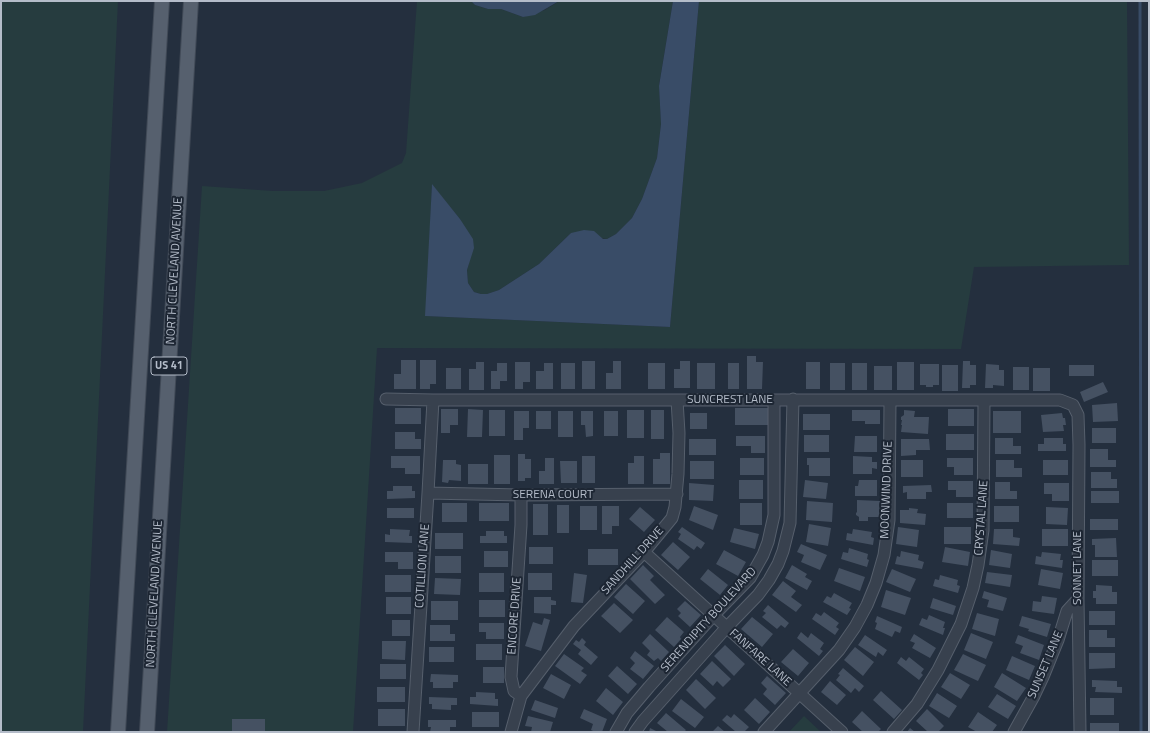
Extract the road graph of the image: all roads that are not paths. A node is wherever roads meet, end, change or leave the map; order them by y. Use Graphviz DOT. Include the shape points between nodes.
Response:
graph roads {
  1 [pos="162,1"];
  2 [pos="191,1"];
  3 [pos="386,399"];
  4 [pos="793,399"];
  5 [pos="433,400"];
  6 [pos="677,400"];
  7 [pos="774,400"];
  8 [pos="984,400"];
  9 [pos="890,401"];
  10 [pos="1073,405"];
  11 [pos="428,493"];
  12 [pos="677,494"];
  13 [pos="521,495"];
  14 [pos="644,552"];
  15 [pos="1078,599"];
  16 [pos="713,616"];
  17 [pos="726,628"];
  18 [pos="799,693"];
  19 [pos="521,696"];
  20 [pos="118,732"];
  21 [pos="147,732"];
  22 [pos="413,732"];
  23 [pos="511,732"];
  24 [pos="616,732"];
  25 [pos="635,732"];
  26 [pos="764,732"];
  27 [pos="842,732"];
  28 [pos="893,732"];
  29 [pos="1014,732"];
  30 [pos="1080,732"];
  1 -- 20 [label="main road, US 41"];
  2 -- 21 [label="main road, NORTH CLEVELAND AVENUE / US 41"];
  3 -- 5 [label="street, SUNCREST LANE"];
  4 -- 7 [label="street, SUNCREST LANE"];
  4 -- 9 [label="street, SUNCREST LANE"];
  4 -- 17 [label="street, SERENDIPITY BOULEVARD" via="792,508 787,537 778,564 769,580"];
  5 -- 6 [label="street, SUNCREST LANE"];
  5 -- 11 [label="street, COTILLION LANE"];
  6 -- 7 [label="street, SUNCREST LANE"];
  6 -- 12 [label="street, SANDHILL DRIVE"];
  7 -- 16 [label="street, SERENDIPITY BOULEVARD" via="774,515 768,542 750,578"];
  8 -- 9 [label="street, SUNCREST LANE"];
  8 -- 10 [label="street, SUNCREST LANE" via="1060,400"];
  8 -- 28 [label="street, CRYSTAL LANE" via="983,530 973,588 961,624 938,670 917,704"];
  9 -- 18 [label="street, MOONWIND DRIVE" via="889,520 879,572 867,605 855,627 839,650"];
  10 -- 15 [label="street, SONNET LANE" via="1078,415"];
  11 -- 13 [label="street, SERENA COURT"];
  11 -- 22 [label="street, COTILLION LANE"];
  12 -- 13 [label="street, SERENA COURT"];
  12 -- 14 [label="street, SANDHILL DRIVE" via="672,518"];
  13 -- 19 [label="street, ENCORE DRIVE" via="511,678 514,691"];
  14 -- 16 [label="street, FANFARE LANE"];
  14 -- 19 [label="street, SANDHILL DRIVE" via="574,626"];
  15 -- 29 [label="street, SUNSET LANE" via="1067,611 1043,677"];
  15 -- 30 [label="street, SONNET LANE"];
  16 -- 17 [label="street, FANFARE LANE"];
  16 -- 24 [label="street, SERENDIPITY BOULEVARD" via="627,713"];
  17 -- 18 [label="street, FANFARE LANE"];
  17 -- 25 [label="street, SERENDIPITY BOULEVARD"];
  18 -- 26 [label="street, MOONWIND DRIVE"];
  18 -- 27 [label="street, FANFARE LANE"];
  19 -- 23 [label="street"];
}
